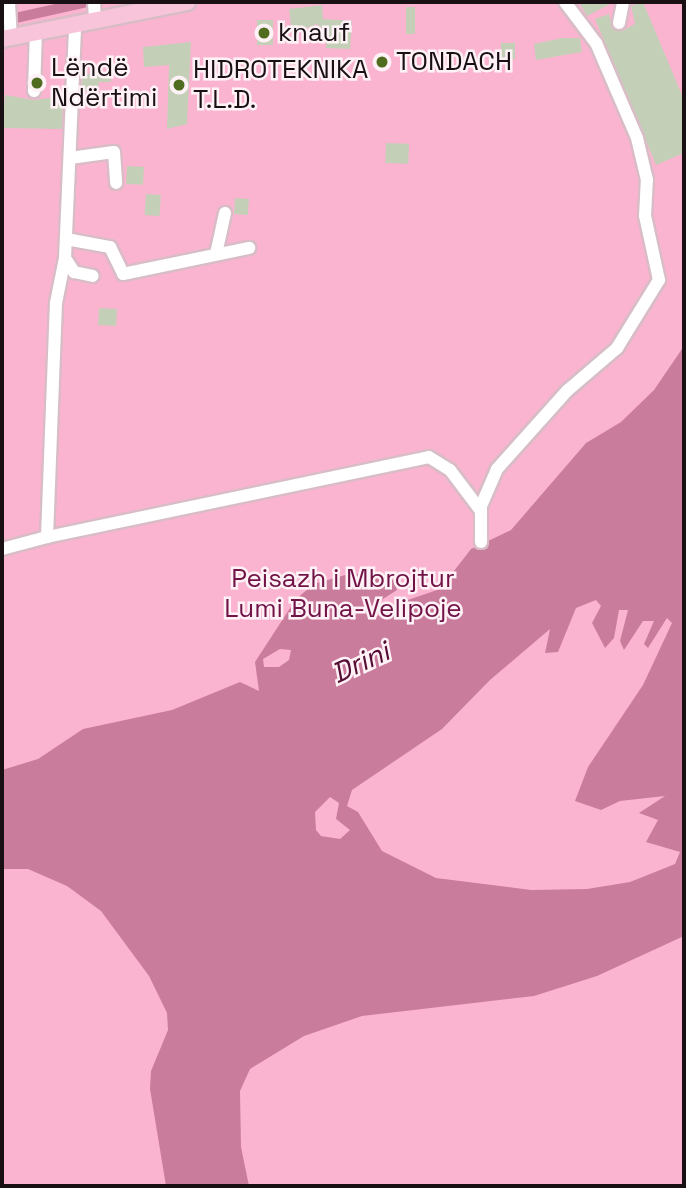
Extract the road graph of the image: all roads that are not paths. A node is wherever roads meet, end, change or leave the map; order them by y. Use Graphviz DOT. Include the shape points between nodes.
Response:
graph roads {
  1 [pos="184,2"];
  2 [pos="565,2"];
  3 [pos="623,2"];
  4 [pos="94,9"];
  5 [pos="8,18"];
  6 [pos="619,23"];
  7 [pos="75,25"];
  8 [pos="36,32"];
  9 [pos="34,91"];
  10 [pos="70,158"];
  11 [pos="116,183"];
  12 [pos="225,213"];
  13 [pos="66,239"];
  14 [pos="249,248"];
  15 [pos="216,254"];
  16 [pos="65,258"];
  17 [pos="93,276"];
  18 [pos="481,511"];
  19 [pos="47,537"];
  20 [pos="481,542"];
  21 [pos="2,549"];
  1 -- 4 [label="main road"];
  2 -- 18 [label="lane" via="596,43 637,138 647,180 645,216 659,279 617,348 568,390 497,469"];
  3 -- 6 [label="lane"];
  4 -- 7 [label="main road"];
  5 -- 8 [label="main road"];
  7 -- 8 [label="main road"];
  7 -- 10 [label="lane"];
  8 -- 9 [label="lane"];
  10 -- 11 [label="lane" via="114,152"];
  10 -- 13 [label="lane"];
  12 -- 15 [label="lane"];
  13 -- 15 [label="lane" via="110,247 123,274"];
  13 -- 16 [label="lane"];
  14 -- 15 [label="lane"];
  16 -- 17 [label="lane" via="74,272"];
  16 -- 19 [label="lane" via="56,303"];
  18 -- 19 [label="lane" via="450,470 429,457"];
  18 -- 20 [label="lane"];
  19 -- 21 [label="lane"];
}
